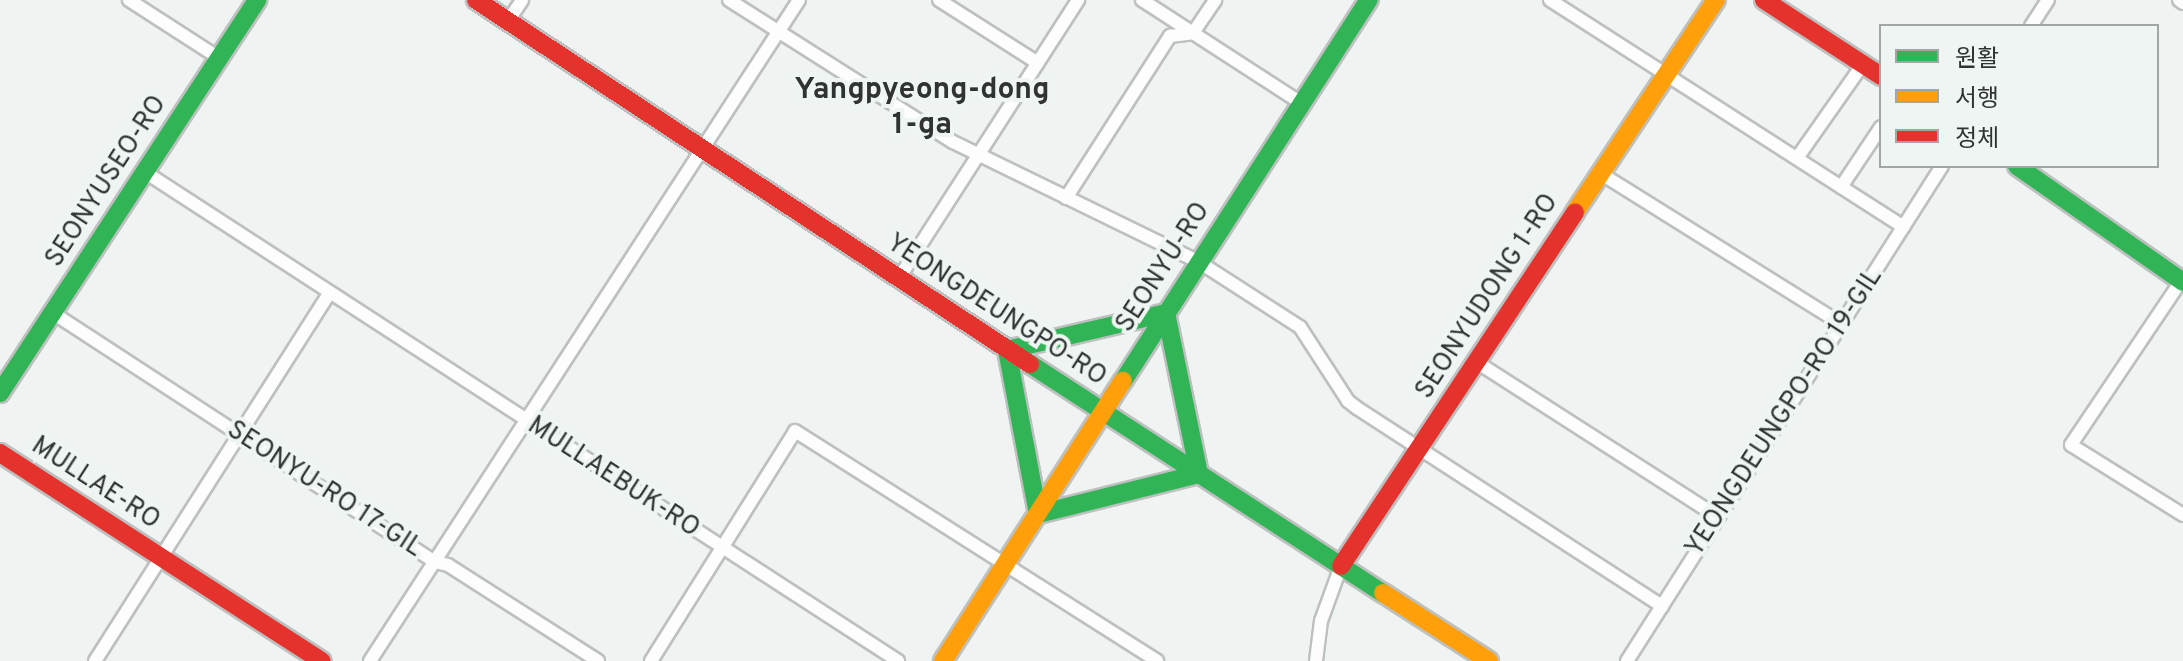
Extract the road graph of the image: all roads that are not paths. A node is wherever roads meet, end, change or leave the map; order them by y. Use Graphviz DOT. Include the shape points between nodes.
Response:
graph roads {
  1 [pos="129,0"];
  2 [pos="257,0"];
  3 [pos="476,0"];
  4 [pos="522,0"];
  5 [pos="729,0"];
  6 [pos="799,0"];
  7 [pos="939,0"];
  8 [pos="1078,0"];
  9 [pos="1142,0"];
  10 [pos="1215,0"];
  11 [pos="1369,0"];
  12 [pos="1550,0"];
  13 [pos="1716,0"];
  14 [pos="1764,0"];
  15 [pos="2048,0"];
  16 [pos="508,21"];
  17 [pos="2032,24"];
  18 [pos="778,32"];
  19 [pos="1193,33"];
  20 [pos="219,58"];
  21 [pos="1038,63"];
  22 [pos="1863,64"];
  23 [pos="1666,74"];
  24 [pos="1879,75"];
  25 [pos="1301,103"];
  26 [pos="1879,130"];
  27 [pos="703,149"];
  28 [pos="978,155"];
  29 [pos="1797,158"];
  30 [pos="1941,168"];
  31 [pos="2020,168"];
  32 [pos="145,172"];
  33 [pos="1600,173"];
  34 [pos="1841,187"];
  35 [pos="1066,198"];
  36 [pos="1903,227"];
  37 [pos="1199,262"];
  38 [pos="899,278"];
  39 [pos="2182,282"];
  40 [pos="329,293"];
  41 [pos="53,313"];
  42 [pos="1166,313"];
  43 [pos="1842,324"];
  44 [pos="1007,350"];
  45 [pos="1475,361"];
  46 [pos="0,393"];
  47 [pos="1103,412"];
  48 [pos="525,422"];
  49 [pos="240,437"];
  50 [pos="1419,449"];
  51 [pos="0,453"];
  52 [pos="1199,474"];
  53 [pos="1038,514"];
  54 [pos="2183,515"];
  55 [pos="1718,517"];
  56 [pos="722,548"];
  57 [pos="163,557"];
  58 [pos="435,562"];
  59 [pos="1004,566"];
  60 [pos="1341,566"];
  61 [pos="1662,606"];
  62 [pos="95,661"];
  63 [pos="322,661"];
  64 [pos="370,661"];
  65 [pos="598,661"];
  66 [pos="651,661"];
  67 [pos="898,661"];
  68 [pos="943,661"];
  69 [pos="1157,661"];
  70 [pos="1316,661"];
  71 [pos="1489,661"];
  72 [pos="1627,661"];
  1 -- 20 [label="street"];
  2 -- 20 [label="main road, SEONYUSEO-RO"];
  3 -- 16 [label="main road, YEONGDEUNGPO-RO"];
  4 -- 16 [label="street"];
  5 -- 18 [label="street"];
  6 -- 18 [label="street"];
  7 -- 21 [label="street"];
  8 -- 21 [label="street"];
  9 -- 19 [label="street"];
  10 -- 19 [label="street"];
  11 -- 25 [label="main road, SEONYU-RO"];
  12 -- 23 [label="street"];
  13 -- 23 [label="main road, SEONYUDONG 1-RO"];
  14 -- 22 [label="main road"];
  15 -- 17 [label="street"];
  16 -- 27 [label="main road, YEONGDEUNGPO-RO"];
  18 -- 27 [label="street"];
  18 -- 28 [label="street"];
  19 -- 25 [label="street"];
  19 -- 35 [label="street" via="1170,36"];
  20 -- 32 [label="main road, SEONYUSEO-RO"];
  21 -- 28 [label="street"];
  22 -- 24 [label="main road"];
  22 -- 29 [label="street"];
  23 -- 29 [label="street"];
  23 -- 33 [label="main road, SEONYUDONG 1-RO"];
  25 -- 37 [label="main road, SEONYU-RO"];
  26 -- 34 [label="street"];
  27 -- 38 [label="main road, YEONGDEUNGPO-RO"];
  27 -- 48 [label="street"];
  28 -- 35 [label="street"];
  28 -- 38 [label="street"];
  29 -- 34 [label="street"];
  30 -- 36 [label="street, YEONGDEUNGPO-RO 19-GIL"];
  31 -- 39 [label="main road"];
  32 -- 40 [label="street, MULLAEBUK-RO"];
  32 -- 41 [label="main road, SEONYUSEO-RO"];
  33 -- 43 [label="street"];
  33 -- 45 [label="main road, SEONYUDONG 1-RO"];
  34 -- 36 [label="street"];
  35 -- 37 [label="street"];
  36 -- 43 [label="street, YEONGDEUNGPO-RO 19-GIL"];
  37 -- 42 [label="main road, SEONYU-RO"];
  37 -- 50 [label="street" via="1300,327 1348,401"];
  38 -- 44 [label="main road, YEONGDEUNGPO-RO"];
  39 -- 54 [label="street" via="2071,445"];
  40 -- 48 [label="street, MULLAEBUK-RO"];
  40 -- 49 [label="street"];
  41 -- 46 [label="main road, SEONYUSEO-RO"];
  41 -- 49 [label="street, SEONYU-RO 17-GIL"];
  42 -- 44 [label="main road"];
  42 -- 47 [label="main road, SEONYU-RO"];
  42 -- 52 [label="main road"];
  43 -- 55 [label="street, YEONGDEUNGPO-RO 19-GIL"];
  44 -- 47 [label="main road, YEONGDEUNGPO-RO"];
  44 -- 53 [label="main road"];
  45 -- 50 [label="main road, SEONYUDONG 1-RO"];
  45 -- 55 [label="street"];
  47 -- 52 [label="main road, YEONGDEUNGPO-RO"];
  47 -- 53 [label="main road, SEONYU-RO"];
  48 -- 56 [label="street, MULLAEBUK-RO"];
  48 -- 58 [label="street"];
  49 -- 57 [label="street, MULLAE-RO"];
  49 -- 58 [label="street, SEONYU-RO 17-GIL"];
  50 -- 60 [label="main road, SEONYUDONG 1-RO"];
  50 -- 61 [label="street"];
  51 -- 57 [label="main road, MULLAE-RO"];
  52 -- 53 [label="main road"];
  52 -- 60 [label="main road, YEONGDEUNGPO-RO"];
  53 -- 59 [label="main road, SEONYU-RO"];
  55 -- 61 [label="street, YEONGDEUNGPO-RO 19-GIL"];
  56 -- 59 [label="street" via="795,431"];
  56 -- 66 [label="street"];
  56 -- 67 [label="street, MULLAEBUK-RO"];
  57 -- 62 [label="street"];
  57 -- 63 [label="main road, MULLAE-RO"];
  58 -- 64 [label="street"];
  58 -- 65 [label="street, SEONYU-RO 17-GIL" via="448,565"];
  59 -- 68 [label="main road, SEONYU-RO"];
  59 -- 69 [label="street"];
  60 -- 70 [label="street" via="1321,621"];
  60 -- 71 [label="main road, YEONGDEUNGPO-RO"];
  61 -- 72 [label="street, YEONGDEUNGPO-RO 19-GIL"];
}
